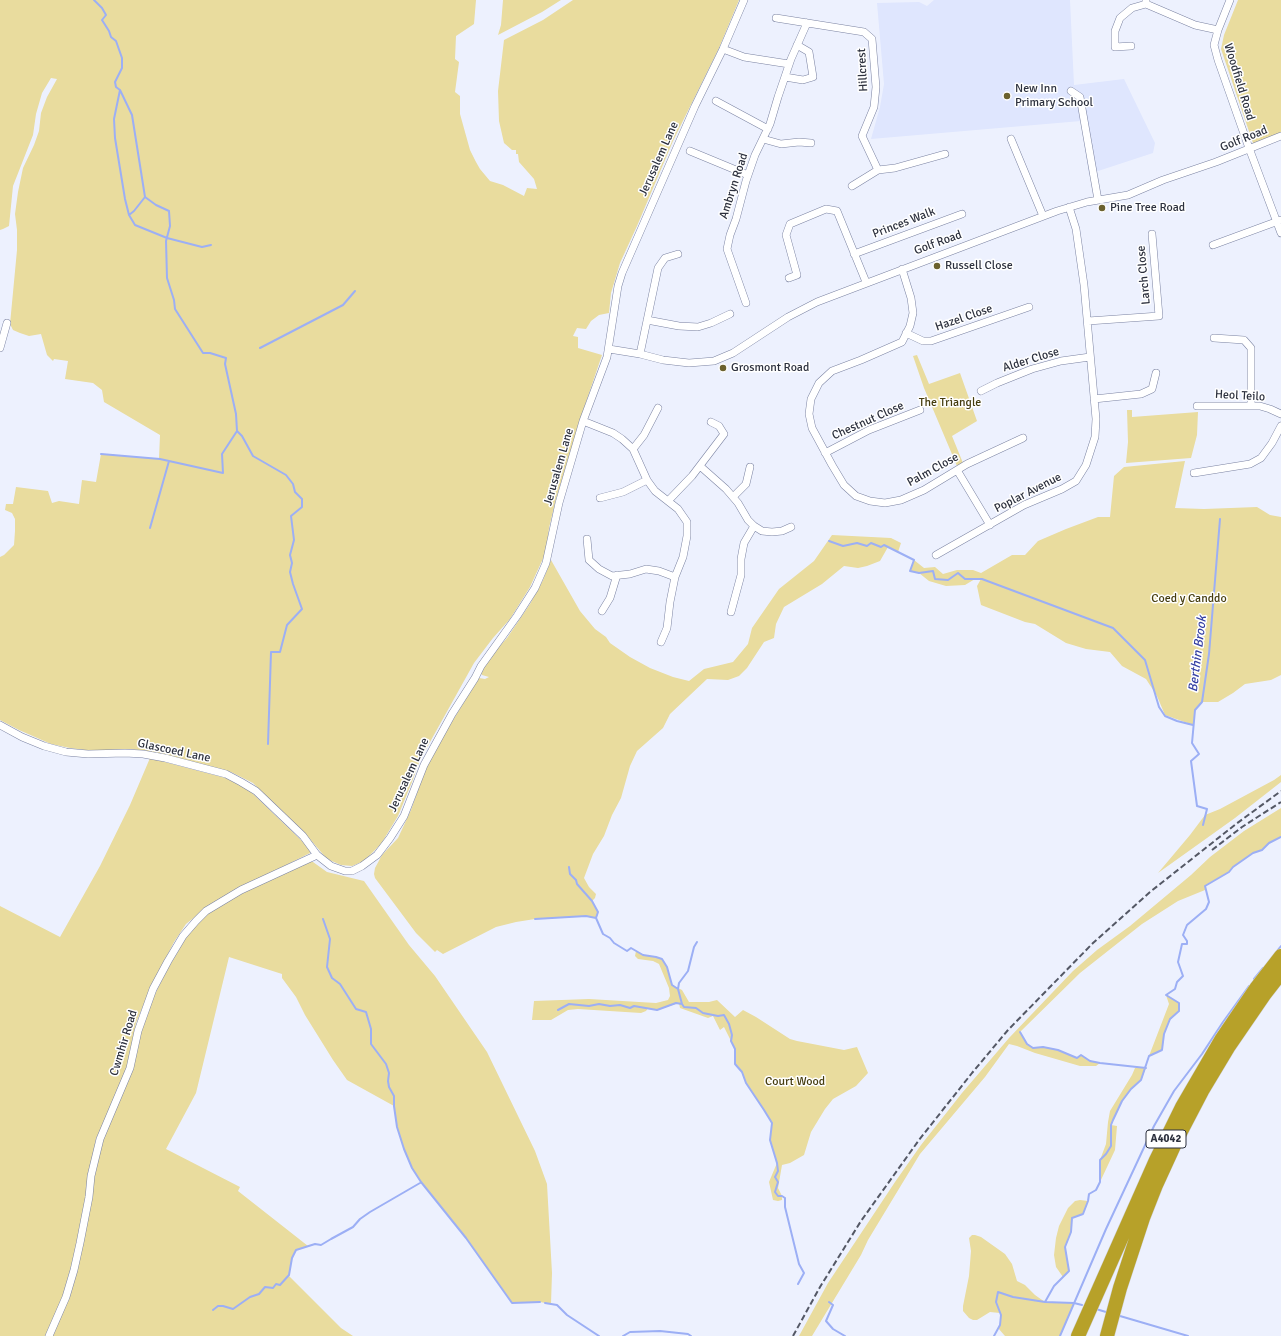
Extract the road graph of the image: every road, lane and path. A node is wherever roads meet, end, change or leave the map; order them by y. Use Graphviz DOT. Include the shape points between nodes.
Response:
graph roads {
  1 [pos="744,0"];
  2 [pos="1230,0"];
  3 [pos="1146,2"];
  4 [pos="776,18"];
  5 [pos="807,23"];
  6 [pos="1218,30"];
  7 [pos="797,45"];
  8 [pos="1131,46"];
  9 [pos="723,49"];
  10 [pos="789,64"];
  11 [pos="785,77"];
  12 [pos="1071,91"];
  13 [pos="716,101"];
  14 [pos="768,129"];
  15 [pos="1281,136"];
  16 [pos="763,139"];
  17 [pos="1011,139"];
  18 [pos="811,143"];
  19 [pos="1249,148"];
  20 [pos="690,151"];
  21 [pos="945,154"];
  22 [pos="878,170"];
  23 [pos="748,175"];
  24 [pos="852,186"];
  25 [pos="1098,200"];
  26 [pos="1069,207"];
  27 [pos="962,214"];
  28 [pos="1042,216"];
  29 [pos="1279,221"];
  30 [pos="1152,234"];
  31 [pos="1281,234"];
  32 [pos="1213,245"];
  33 [pos="678,254"];
  34 [pos="854,254"];
  35 [pos="902,269"];
  36 [pos="789,278"];
  37 [pos="866,282"];
  38 [pos="746,303"];
  39 [pos="1029,306"];
  40 [pos="730,314"];
  41 [pos="647,320"];
  42 [pos="1088,321"];
  43 [pos="7,323"];
  44 [pos="906,333"];
  45 [pos="1214,338"];
  46 [pos="0,348"];
  47 [pos="609,349"];
  48 [pos="640,354"];
  49 [pos="1090,357"];
  50 [pos="1156,373"];
  51 [pos="981,391"];
  52 [pos="1094,399"];
  53 [pos="1197,406"];
  54 [pos="1251,406"];
  55 [pos="658,408"];
  56 [pos="920,410"];
  57 [pos="1281,414"];
  58 [pos="584,421"];
  59 [pos="711,422"];
  60 [pos="1281,426"];
  61 [pos="1023,438"];
  62 [pos="633,449"];
  63 [pos="825,453"];
  64 [pos="700,466"];
  65 [pos="750,467"];
  66 [pos="957,470"];
  67 [pos="1194,473"];
  68 [pos="647,480"];
  69 [pos="733,497"];
  70 [pos="600,498"];
  71 [pos="668,501"];
  72 [pos="990,525"];
  73 [pos="754,526"];
  74 [pos="791,527"];
  75 [pos="587,539"];
  76 [pos="936,556"];
  77 [pos="617,575"];
  78 [pos="676,577"];
  79 [pos="602,611"];
  80 [pos="731,612"];
  81 [pos="661,642"];
  82 [pos="0,725"];
  83 [pos="317,855"];
  84 [pos="1281,956"];
  85 [pos="1281,973"];
  86 [pos="49,1336"];
  87 [pos="1078,1336"];
  88 [pos="1107,1336"];
  1 -- 9 [label="street, Jerusalem Lane"];
  2 -- 6 [label="street, Woodfield Road"];
  3 -- 6 [label="street" via="1195,25"];
  3 -- 8 [label="street" via="1132,8 1120,18 1115,31 1115,47"];
  4 -- 5 [label="street, Hillcrest"];
  5 -- 7 [label="street, Ambryn Road"];
  5 -- 22 [label="street, Hillcrest" via="864,32 872,38 876,86 874,107 862,136"];
  6 -- 19 [label="street, Woodfield Road" via="1214,45"];
  7 -- 10 [label="street, Ambryn Road"];
  7 -- 11 [label="street" via="809,52 813,77 803,80"];
  9 -- 10 [label="street" via="744,57"];
  9 -- 47 [label="street, Jerusalem Lane" via="695,106 622,273"];
  10 -- 11 [label="street, Ambryn Road"];
  11 -- 14 [label="street, Ambryn Road"];
  12 -- 25 [label="street" via="1080,97"];
  13 -- 14 [label="street"];
  14 -- 16 [label="street, Ambryn Road"];
  15 -- 19 [label="street, Golf Road"];
  16 -- 18 [label="street" via="781,144"];
  16 -- 23 [label="street, Ambryn Road"];
  17 -- 28 [label="street"];
  19 -- 25 [label="street, Golf Road" via="1128,195"];
  19 -- 29 [label="street, Woodfield Road"];
  20 -- 23 [label="street"];
  21 -- 22 [label="street" via="895,168"];
  22 -- 24 [label="street"];
  23 -- 38 [label="street, Ambryn Road" via="727,249"];
  25 -- 26 [label="street, Golf Road"];
  26 -- 28 [label="street, Golf Road"];
  26 -- 42 [label="street" via="1077,236"];
  27 -- 34 [label="street, Princes Walk"];
  28 -- 35 [label="street, Golf Road"];
  29 -- 31 [label="street, Woodfield Road"];
  29 -- 32 [label="street"];
  30 -- 42 [label="street, Larch Close" via="1159,316"];
  33 -- 41 [label="street" via="665,258 658,268"];
  34 -- 36 [label="street" via="837,211 826,209 790,224 786,235 797,275"];
  34 -- 37 [label="street"];
  35 -- 37 [label="street, Golf Road"];
  35 -- 44 [label="street" via="913,313"];
  37 -- 48 [label="street, Golf Road" via="788,316 733,354 714,361 689,363"];
  39 -- 44 [label="street, Hazel Close" via="931,341 923,341"];
  40 -- 41 [label="street" via="711,324 698,327"];
  41 -- 48 [label="street"];
  42 -- 49 [label="street"];
  43 -- 46 [label="street"];
  44 -- 63 [label="street, Palm Close" via="902,342 832,371 819,383 811,399 809,414 812,428"];
  45 -- 54 [label="street" via="1244,340 1251,348"];
  47 -- 48 [label="street, Golf Road"];
  47 -- 58 [label="street, Jerusalem Lane"];
  49 -- 51 [label="street, Alder Close" via="1032,369"];
  49 -- 52 [label="street"];
  50 -- 52 [label="street" via="1152,389 1141,394"];
  52 -- 72 [label="street, Poplar Avenue" via="1095,437 1086,465 1076,481 1024,505"];
  53 -- 54 [label="street, Heol Teilo"];
  54 -- 57 [label="street, Heol Teilo" via="1260,406"];
  55 -- 62 [label="street" via="644,435"];
  56 -- 63 [label="street, Chestnut Close" via="869,430"];
  58 -- 62 [label="street" via="613,433"];
  58 -- 83 [label="street, Jerusalem Lane" via="559,503 548,556 535,588 481,666 452,714 424,765 404,816 377,855 352,871 331,866"];
  59 -- 64 [label="street" via="719,426 724,434"];
  60 -- 67 [label="street" via="1261,458 1250,464"];
  61 -- 66 [label="street, Palm Close"];
  62 -- 68 [label="street"];
  63 -- 66 [label="street, Palm Close" via="844,485 856,496 885,503 901,500 924,490"];
  64 -- 69 [label="street"];
  64 -- 71 [label="street"];
  65 -- 69 [label="street" via="746,484"];
  66 -- 72 [label="street"];
  68 -- 70 [label="street" via="624,492"];
  68 -- 71 [label="street" via="655,491"];
  69 -- 73 [label="street"];
  71 -- 78 [label="street" via="678,509 687,522 683,557"];
  72 -- 76 [label="street, Poplar Avenue"];
  73 -- 74 [label="street" via="762,531 772,532"];
  73 -- 80 [label="street" via="744,543 741,575"];
  75 -- 77 [label="street" via="589,560 612,576"];
  77 -- 78 [label="street" via="646,569"];
  77 -- 79 [label="street" via="610,598"];
  78 -- 81 [label="street" via="667,628"];
  82 -- 83 [label="street, Glascoed Lane" via="44,746 66,752 143,754 226,774 256,791 303,836"];
  83 -- 86 [label="street, Cwmhir Road" via="241,890 206,911 183,936 168,960 153,989 138,1032 130,1068 100,1139 74,1270"];
  84 -- 87 [label="highway, A4042" via="1221,1040 1182,1107"];
  85 -- 88 [label="highway, A4042" via="1222,1057 1178,1137 1139,1230"];
}
